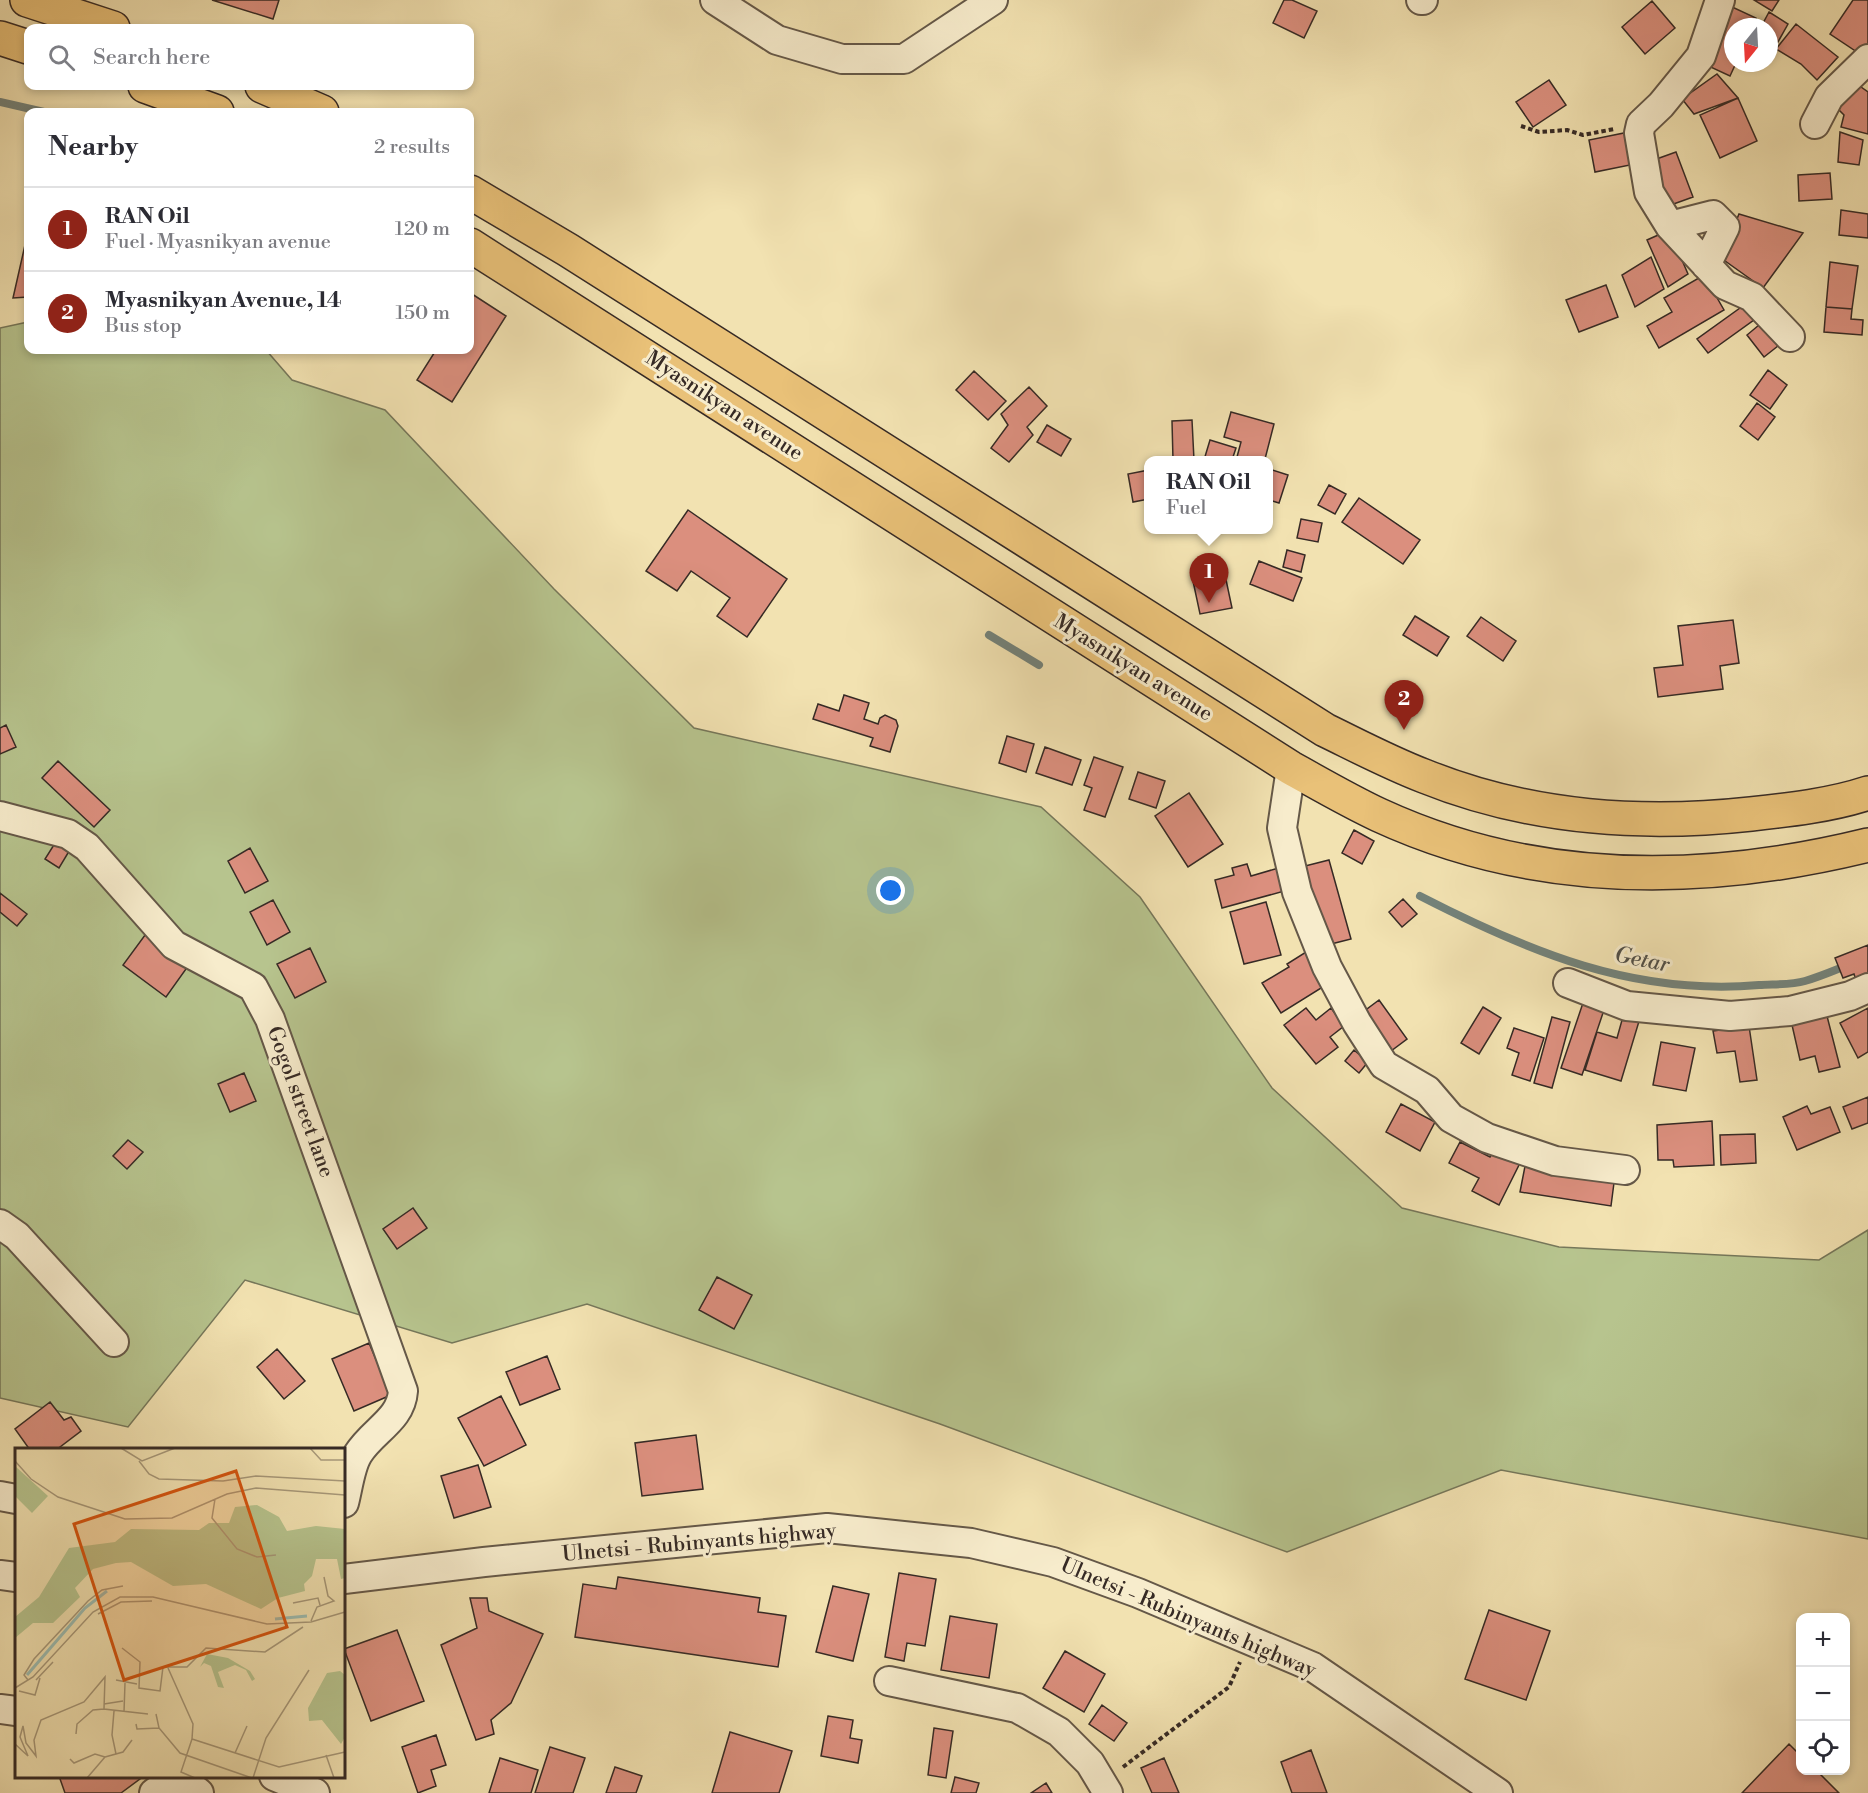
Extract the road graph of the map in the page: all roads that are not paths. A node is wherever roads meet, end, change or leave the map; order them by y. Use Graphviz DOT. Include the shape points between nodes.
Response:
graph roads {
  1 [pos="27,0"];
  2 [pos="715,0"];
  3 [pos="993,0"];
  4 [pos="1720,0"];
  5 [pos="101,24"];
  6 [pos="0,38"];
  7 [pos="24,46"];
  8 [pos="1868,59"];
  9 [pos="157,90"];
  10 [pos="271,90"];
  11 [pos="206,108"];
  12 [pos="313,108"];
  13 [pos="1815,124"];
  14 [pos="474,194"];
  15 [pos="1670,226"];
  16 [pos="474,248"];
  17 [pos="1706,265"];
  18 [pos="1790,337"];
  19 [pos="1291,768"];
  20 [pos="1868,793"];
  21 [pos="0,816"];
  22 [pos="1868,844"];
  23 [pos="1568,983"];
  24 [pos="1868,988"];
  25 [pos="1625,1170"];
  26 [pos="6,1234"];
  27 [pos="114,1342"];
  28 [pos="0,1496"];
  29 [pos="345,1499"];
  30 [pos="15,1500"];
  31 [pos="0,1575"];
  32 [pos="15,1577"];
  33 [pos="345,1579"];
  34 [pos="889,1681"];
  35 [pos="0,1709"];
  36 [pos="15,1711"];
  37 [pos="279,1778"];
  38 [pos="1105,1787"];
  39 [pos="154,1793"];
  40 [pos="199,1793"];
  41 [pos="315,1793"];
  42 [pos="1498,1793"];
  1 -- 5 [label="highway"];
  2 -- 3 [label="street" via="777,40 842,59 904,59"];
  4 -- 15 [label="street" via="1701,56 1641,124 1639,133 1649,192"];
  6 -- 7 [label="highway"];
  8 -- 13 [label="street" via="1829,97"];
  9 -- 11 [label="highway"];
  10 -- 12 [label="highway"];
  14 -- 20 [label="highway" via="1325,730 1425,777 1555,813 1635,820 1697,820 1773,812"];
  15 -- 17 [label="street"];
  15 -- 17 [label="street" via="1713,215 1725,227"];
  16 -- 19 [label="highway, Myasnikyan avenue"];
  17 -- 18 [label="street" via="1725,285 1752,297"];
  19 -- 22 [label="highway, Myasnikyan avenue" via="1380,815 1454,843 1543,864 1631,874 1717,871 1824,855"];
  19 -- 25 [label="street" via="1282,828 1297,892 1327,967 1384,1065 1427,1090 1451,1118 1487,1138 1555,1161"];
  21 -- 29 [label="street, Gogol street lane" via="68,834 87,847 174,945 253,987 270,1020 403,1391 396,1414 357,1455"];
  23 -- 24 [label="street" via="1627,1006 1730,1016 1790,1011"];
  26 -- 27 [label="street"];
  28 -- 30 [label="street"];
  31 -- 32 [label="street"];
  33 -- 42 [label="street, Ulnetsi - Rubinyants highway" via="827,1528 971,1543 1053,1562 1138,1593 1313,1667"];
  34 -- 38 [label="street" via="1017,1708 1059,1732 1090,1763"];
  35 -- 36 [label="street"];
  37 -- 41 [label="street"];
  39 -- 40 [label="street" via="174,1781 187,1783"];
}
